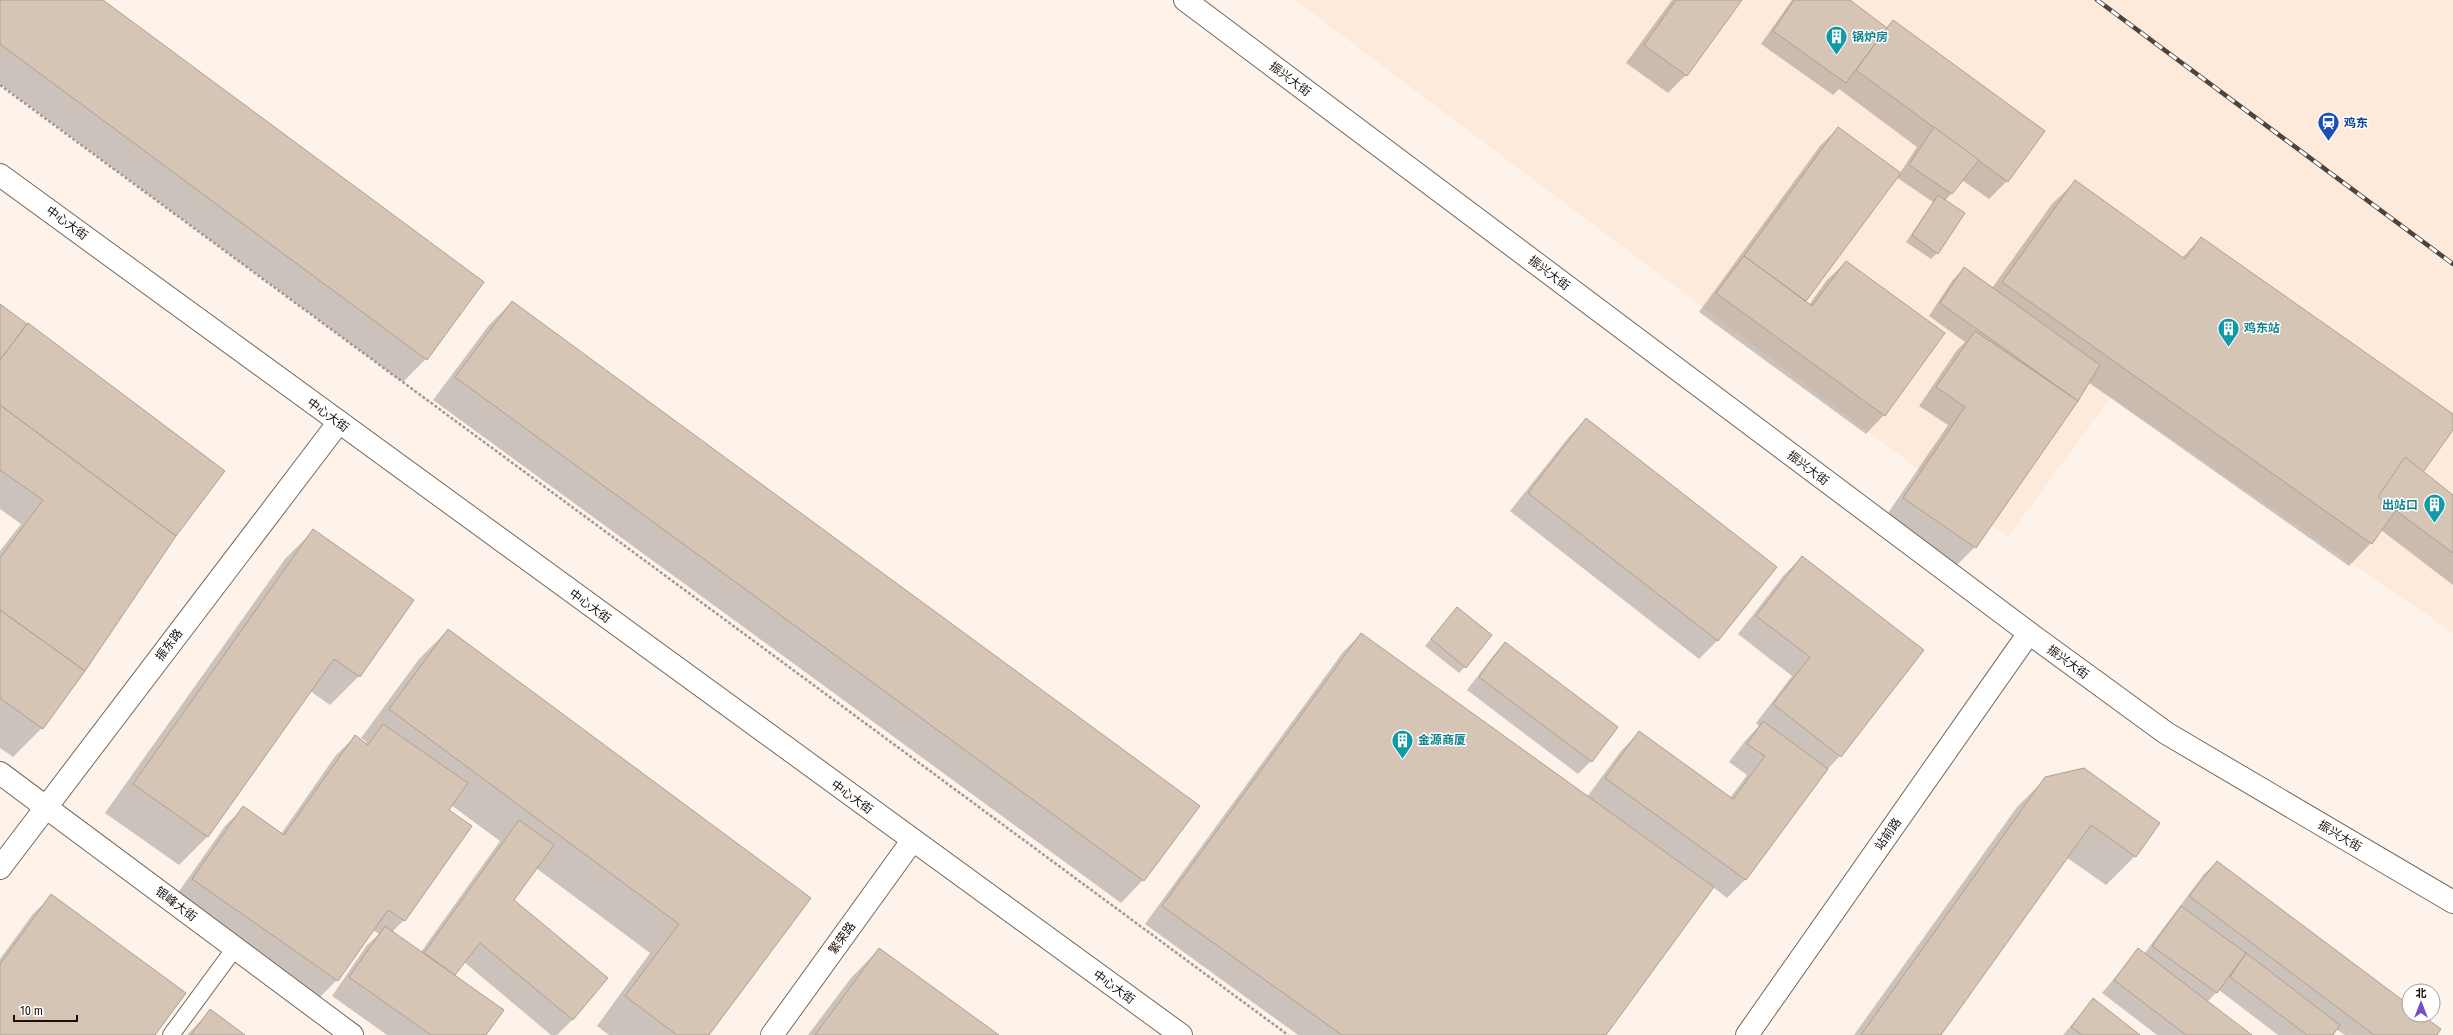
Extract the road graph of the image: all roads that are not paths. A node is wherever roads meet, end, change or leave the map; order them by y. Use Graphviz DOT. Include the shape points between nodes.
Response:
graph roads {
  1 [pos="1185,0"];
  2 [pos="0,175"];
  3 [pos="339,422"];
  4 [pos="2029,633"];
  5 [pos="0,774"];
  6 [pos="46,808"];
  7 [pos="912,841"];
  8 [pos="0,868"];
  9 [pos="2453,902"];
  10 [pos="235,948"];
  11 [pos="171,1035"];
  12 [pos="352,1035"];
  13 [pos="772,1035"];
  14 [pos="1181,1035"];
  15 [pos="1747,1035"];
  1 -- 4 [label="street, 振兴大街"];
  2 -- 3 [label="street, 中心大街"];
  3 -- 6 [label="street, 振东路"];
  3 -- 7 [label="street, 中心大街"];
  4 -- 9 [label="street, 振兴大街" via="2166,733"];
  4 -- 15 [label="street, 站前路"];
  5 -- 6 [label="street, 银峰大街"];
  6 -- 8 [label="street, 振东路"];
  6 -- 10 [label="street, 银峰大街"];
  7 -- 13 [label="street, 繁荣路"];
  7 -- 14 [label="street, 中心大街"];
  10 -- 11 [label="lane"];
  10 -- 12 [label="street, 银峰大街"];
}
